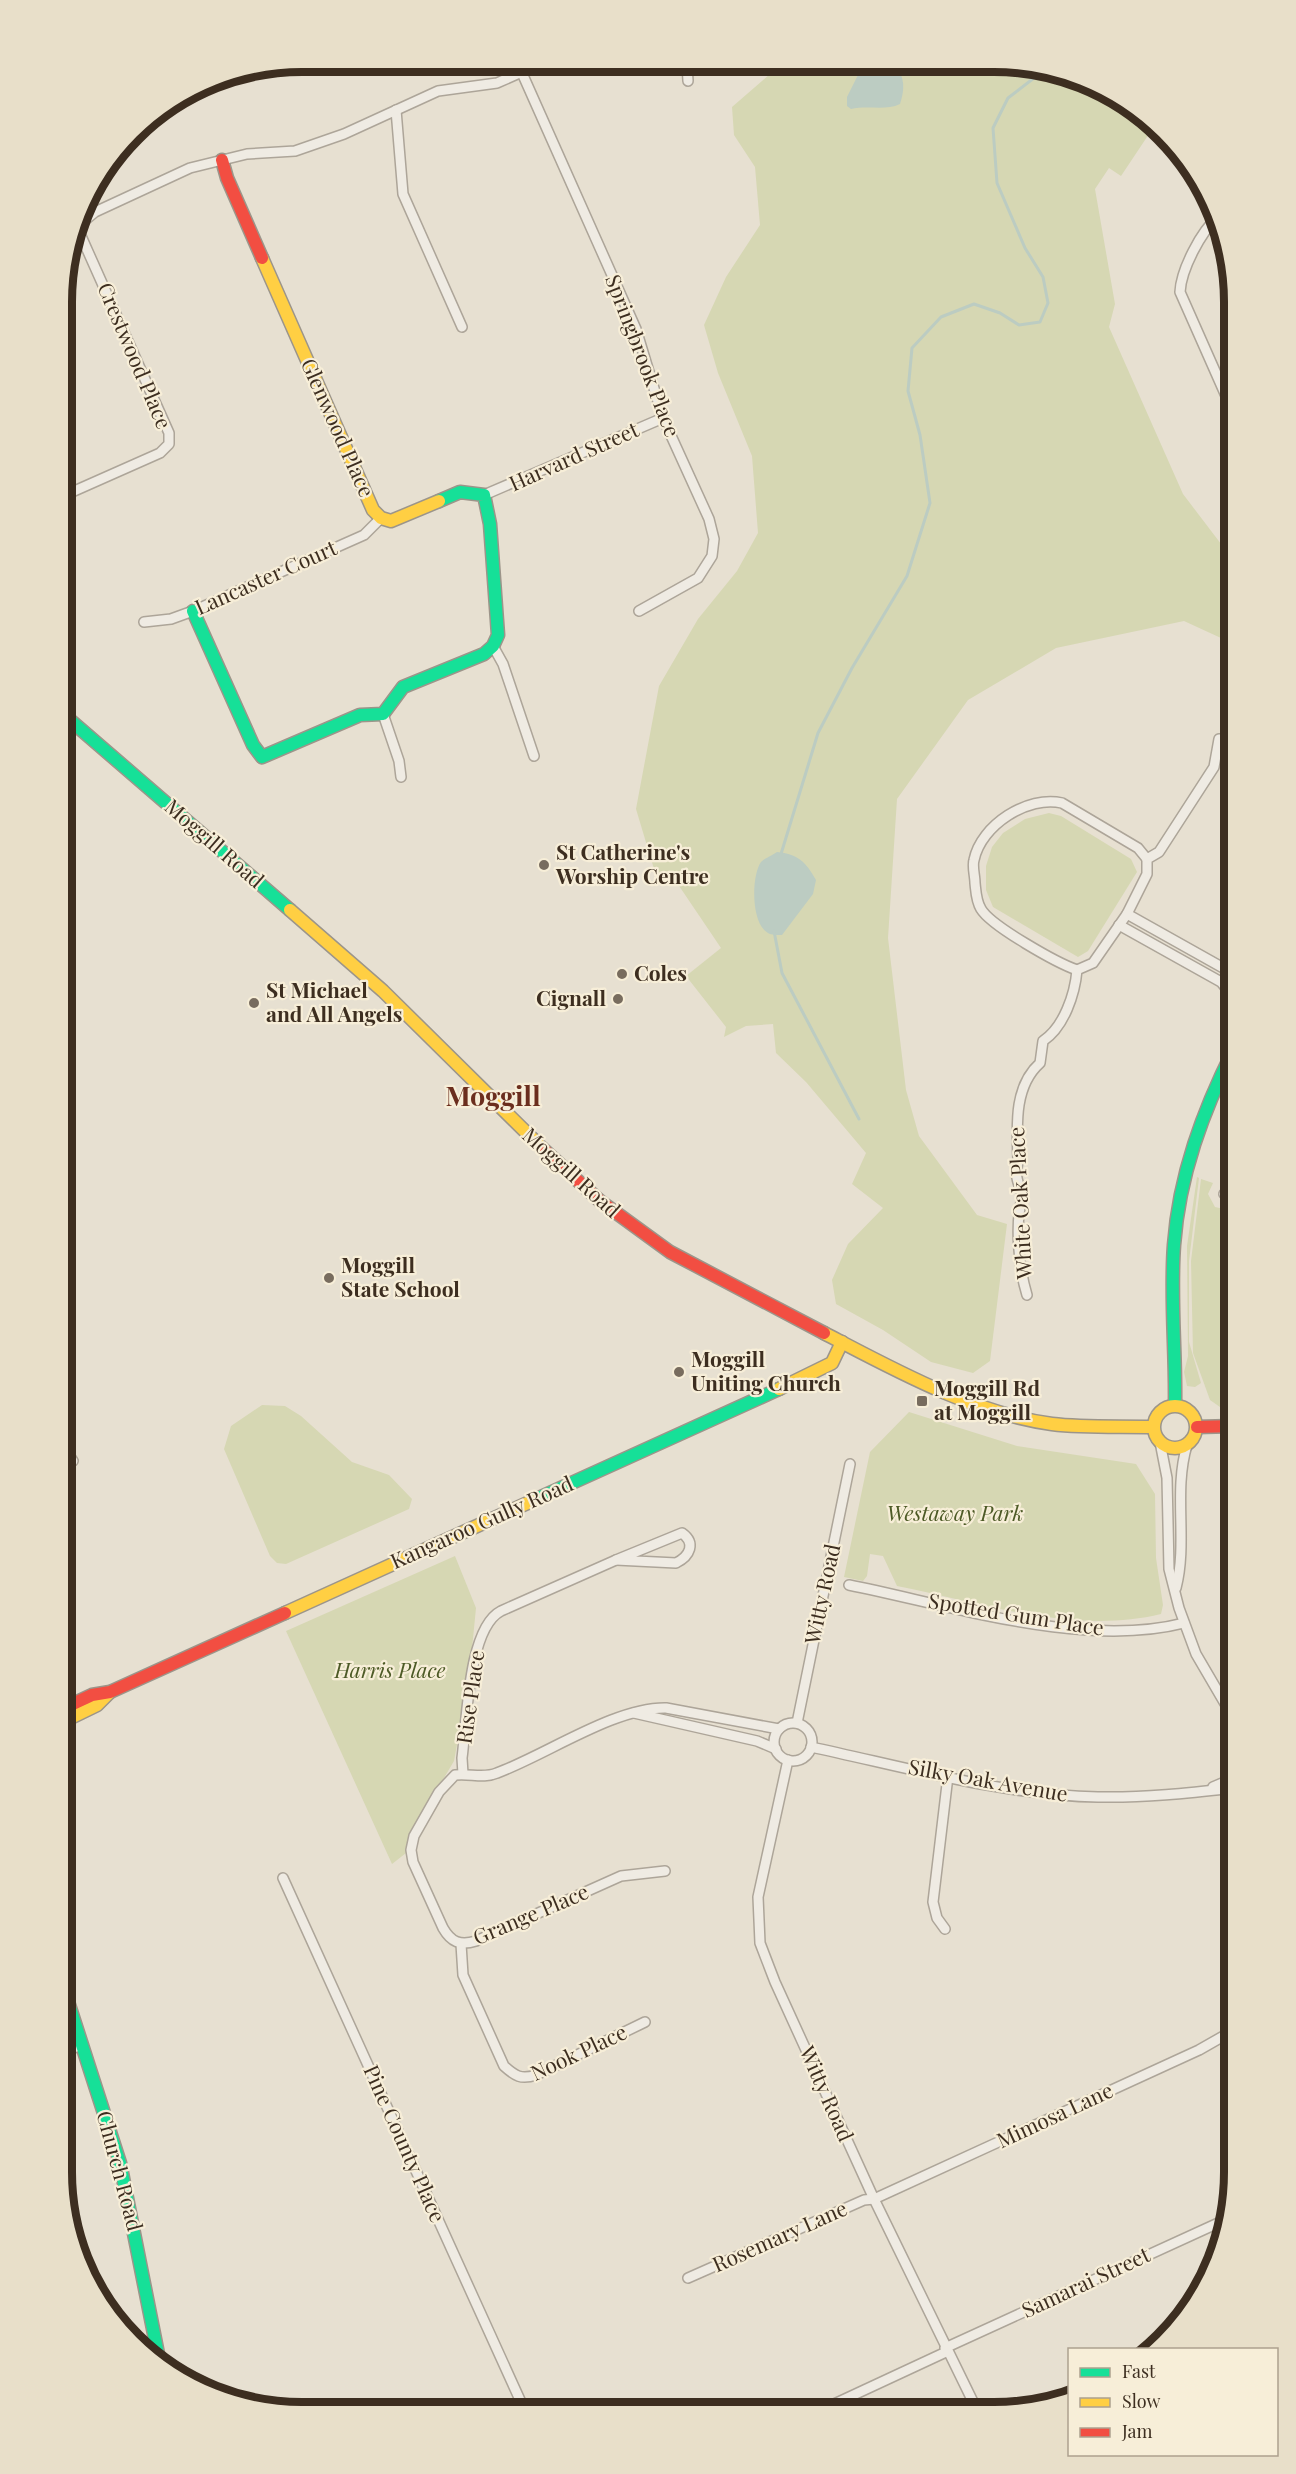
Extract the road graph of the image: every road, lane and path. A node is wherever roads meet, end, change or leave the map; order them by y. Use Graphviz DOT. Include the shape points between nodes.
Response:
graph roads {
  1 [pos="687,72"];
  2 [pos="522,73"];
  3 [pos="688,81"];
  4 [pos="396,110"];
  5 [pos="222,160"];
  6 [pos="89,217"];
  7 [pos="1210,224"];
  8 [pos="82,237"];
  9 [pos="462,327"];
  10 [pos="1224,391"];
  11 [pos="663,417"];
  12 [pos="72,492"];
  13 [pos="484,495"];
  14 [pos="381,518"];
  15 [pos="193,611"];
  16 [pos="639,611"];
  17 [pos="144,622"];
  18 [pos="493,646"];
  19 [pos="383,714"];
  20 [pos="72,722"];
  21 [pos="1219,739"];
  22 [pos="534,756"];
  23 [pos="401,777"];
  24 [pos="1147,859"];
  25 [pos="1127,914"];
  26 [pos="1119,925"];
  27 [pos="1224,968"];
  28 [pos="1077,970"];
  29 [pos="1224,986"];
  30 [pos="1224,1070"];
  31 [pos="1027,1294"];
  32 [pos="842,1342"];
  33 [pos="1175,1405"];
  34 [pos="1153,1426"];
  35 [pos="1224,1426"];
  36 [pos="1197,1427"];
  37 [pos="1160,1442"];
  38 [pos="1187,1445"];
  39 [pos="850,1464"];
  40 [pos="616,1560"];
  41 [pos="849,1585"];
  42 [pos="1176,1590"];
  43 [pos="1184,1623"];
  44 [pos="110,1692"];
  45 [pos="1224,1702"];
  46 [pos="72,1704"];
  47 [pos="634,1713"];
  48 [pos="72,1717"];
  49 [pos="797,1723"];
  50 [pos="779,1730"];
  51 [pos="811,1747"];
  52 [pos="776,1749"];
  53 [pos="788,1760"];
  54 [pos="463,1774"];
  55 [pos="948,1776"];
  56 [pos="1224,1782"];
  57 [pos="1224,1789"];
  58 [pos="1203,1791"];
  59 [pos="665,1871"];
  60 [pos="283,1878"];
  61 [pos="945,1929"];
  62 [pos="461,1944"];
  63 [pos="72,2014"];
  64 [pos="645,2022"];
  65 [pos="1224,2036"];
  66 [pos="82,2045"];
  67 [pos="72,2048"];
  68 [pos="874,2199"];
  69 [pos="1218,2223"];
  70 [pos="688,2278"];
  71 [pos="157,2350"];
  72 [pos="946,2350"];
  73 [pos="521,2402"];
  74 [pos="838,2402"];
  75 [pos="973,2402"];
  1 -- 3 [label="street"];
  2 -- 4 [label="street" via="497,83 438,91"];
  2 -- 11 [label="street, Springbrook Place" via="636,329"];
  4 -- 5 [label="street" via="296,151"];
  4 -- 9 [label="street" via="403,194"];
  5 -- 6 [label="street" via="190,168"];
  5 -- 14 [label="main road, Glenwood Place" via="363,488"];
  7 -- 10 [label="street" via="1181,277 1180,292"];
  8 -- 12 [label="street, Crestwood Place" via="169,433 169,444 160,453"];
  11 -- 13 [label="street, Harvard Street"];
  11 -- 16 [label="street, Springbrook Place" via="709,519 714,539 712,556 698,578"];
  13 -- 14 [label="main road, Glenwood Place" via="460,492 391,521"];
  13 -- 18 [label="main road" via="498,623"];
  14 -- 15 [label="street, Lancaster Court" via="364,535"];
  15 -- 17 [label="street, Lancaster Court"];
  15 -- 19 [label="main road" via="253,745 262,757 360,715"];
  18 -- 19 [label="main road" via="483,654 403,687"];
  18 -- 22 [label="street" via="503,664"];
  19 -- 23 [label="street"];
  20 -- 32 [label="main road, Moggill Road" via="383,991 507,1115 613,1212 670,1252"];
  21 -- 24 [label="street" via="1214,767 1158,852"];
  24 -- 25 [label="street" via="1147,874"];
  24 -- 28 [label="street" via="1138,848 1062,803 1052,801 1005,816 995,823 978,849 974,860 976,900 982,911 995,923"];
  25 -- 26 [label="street"];
  25 -- 27 [label="street"];
  26 -- 28 [label="street" via="1093,963"];
  26 -- 29 [label="street"];
  28 -- 31 [label="street, White Oak Place" via="1075,991 1051,1036 1043,1041 1040,1063 1031,1071 1016,1125 1016,1176 1023,1196 1019,1207 1021,1275"];
  30 -- 33 [label="main road" via="1199,1122 1182,1187 1174,1243"];
  32 -- 34 [label="main road, Moggill Road" via="931,1386 998,1412 1053,1424"];
  32 -- 44 [label="main road, Kangaroo Gully Road" via="832,1363 819,1371"];
  33 -- 34 [label="main road" via="1158,1414"];
  33 -- 36 [label="main road" via="1192,1414"];
  34 -- 37 [label="main road"];
  35 -- 36 [label="main road"];
  36 -- 38 [label="main road"];
  37 -- 38 [label="main road" via="1173,1449"];
  37 -- 42 [label="street" via="1167,1478 1169,1569"];
  38 -- 42 [label="street" via="1180,1480 1180,1571"];
  39 -- 49 [label="street, Witty Road"];
  40 -- 40 [label="street, Rise Place" via="682,1533 691,1544 684,1559 676,1563"];
  40 -- 54 [label="street, Rise Place" via="501,1611 488,1621 477,1645"];
  41 -- 43 [label="street, Spotted Gum Place" via="1055,1626 1111,1631"];
  42 -- 43 [label="street"];
  43 -- 45 [label="street" via="1196,1654"];
  44 -- 46 [label="main road, Kangaroo Gully Road"];
  44 -- 48 [label="main road, Kangaroo Gully Road" via="97,1705"];
  47 -- 50 [label="street" via="666,1708"];
  47 -- 52 [label="street" via="767,1743"];
  47 -- 54 [label="street" via="495,1774"];
  49 -- 50 [label="street"];
  49 -- 51 [label="street" via="807,1729"];
  50 -- 52 [label="street" via="774,1739"];
  51 -- 53 [label="street" via="805,1756"];
  51 -- 55 [label="street, Silky Oak Avenue"];
  52 -- 53 [label="street"];
  53 -- 68 [label="street, Witty Road" via="758,1897 760,1942"];
  54 -- 62 [label="street, Grange Place" via="445,1782 414,1836 411,1850 447,1936"];
  55 -- 58 [label="street, Silky Oak Avenue" via="1024,1791 1097,1797"];
  55 -- 61 [label="street" via="933,1902"];
  56 -- 58 [label="street, Silky Oak Avenue"];
  57 -- 58 [label="street, Silky Oak Avenue"];
  59 -- 62 [label="street, Grange Place" via="621,1876 476,1941"];
  60 -- 73 [label="street, Pine County Place"];
  62 -- 64 [label="street, Nook Place" via="463,1975 504,2066 513,2075 525,2079 536,2075"];
  63 -- 66 [label="main road, Church Road"];
  65 -- 68 [label="street, Mimosa Lane"];
  66 -- 67 [label="street"];
  66 -- 71 [label="main road, Church Road" via="122,2173"];
  68 -- 70 [label="street, Rosemary Lane"];
  68 -- 72 [label="street, Witty Road"];
  69 -- 72 [label="street, Samarai Street"];
  72 -- 74 [label="street, Samarai Street"];
  72 -- 75 [label="street, Witty Road"];
}
